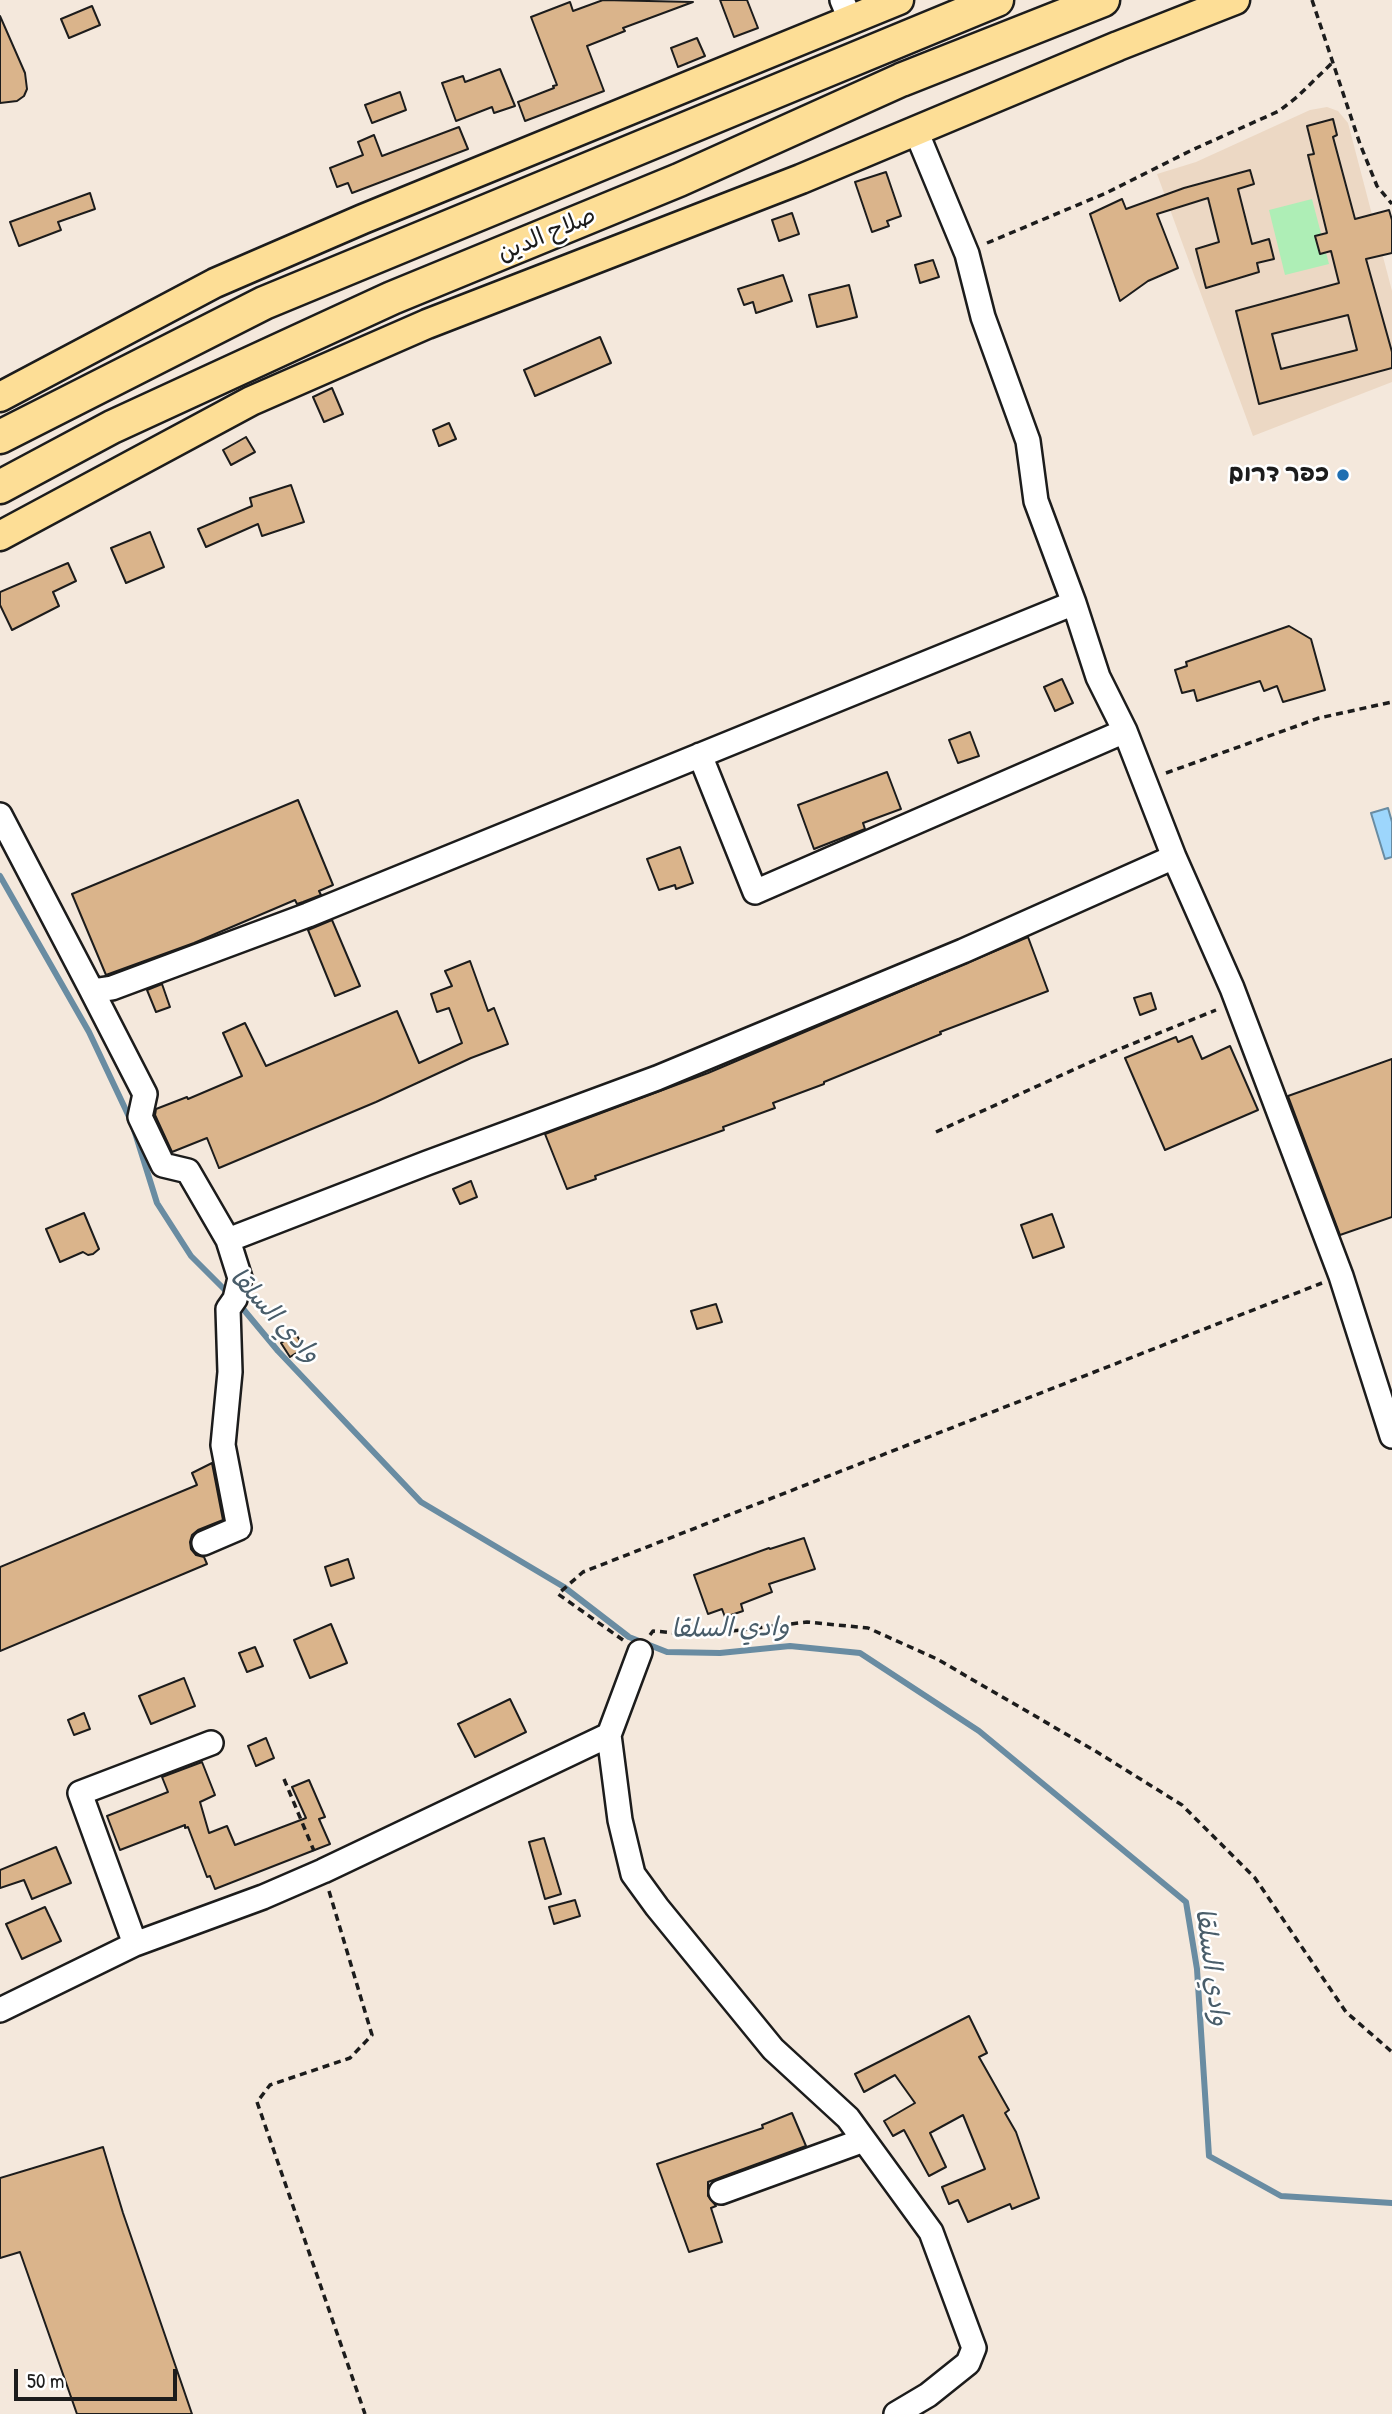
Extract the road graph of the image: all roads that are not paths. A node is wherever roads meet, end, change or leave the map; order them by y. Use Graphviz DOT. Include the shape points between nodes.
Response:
graph roads {
  1 [pos="899,0"];
  2 [pos="996,0"];
  3 [pos="1103,0"];
  4 [pos="1236,0"];
  5 [pos="846,9"];
  6 [pos="916,131"];
  7 [pos="99,385"];
  8 [pos="0,397"];
  9 [pos="112,427"];
  10 [pos="0,437"];
  11 [pos="0,488"];
  12 [pos="0,536"];
  13 [pos="1074,603"];
  14 [pos="1125,732"];
  15 [pos="700,755"];
  16 [pos="0,815"];
  17 [pos="1174,857"];
  18 [pos="92,991"];
  19 [pos="228,1240"];
  20 [pos="1392,1436"];
  21 [pos="204,1543"];
  22 [pos="640,1652"];
  23 [pos="610,1735"];
  24 [pos="211,1743"];
  25 [pos="135,1944"];
  26 [pos="0,2010"];
  27 [pos="864,2140"];
  28 [pos="721,2192"];
  29 [pos="896,2414"];
  1 -- 5 [label="main road"];
  2 -- 7 [label="highway, صلاح الدين" via="264,303"];
  3 -- 9 [label="highway, صلاح الدين" via="901,80 679,180 392,298"];
  4 -- 6 [label="main road"];
  5 -- 8 [label="main road" via="215,283"];
  6 -- 12 [label="main road" via="427,324 264,395"];
  6 -- 13 [label="street" via="966,251 1028,441 1036,501"];
  7 -- 9 [label="highway" via="114,404"];
  7 -- 10 [label="highway, صلاح الدين"];
  9 -- 11 [label="highway, صلاح الدين"];
  13 -- 14 [label="street" via="1098,677"];
  13 -- 15 [label="street"];
  14 -- 15 [label="street" via="755,892"];
  14 -- 17 [label="street"];
  15 -- 18 [label="street" via="307,915 112,988"];
  16 -- 18 [label="street"];
  17 -- 19 [label="street" via="657,1079"];
  17 -- 20 [label="street" via="1237,1001 1341,1276"];
  18 -- 19 [label="street" via="145,1094 140,1117 163,1165 188,1171"];
  19 -- 21 [label="street" via="240,1278 228,1309 230,1372 223,1446 239,1528"];
  22 -- 23 [label="street"];
  23 -- 25 [label="street" via="323,1871"];
  23 -- 27 [label="street" via="633,1874 773,2049 848,2118"];
  24 -- 25 [label="street" via="80,1793"];
  25 -- 26 [label="street"];
  27 -- 28 [label="street"];
  27 -- 29 [label="street" via="931,2232 974,2348 968,2363"];
}
